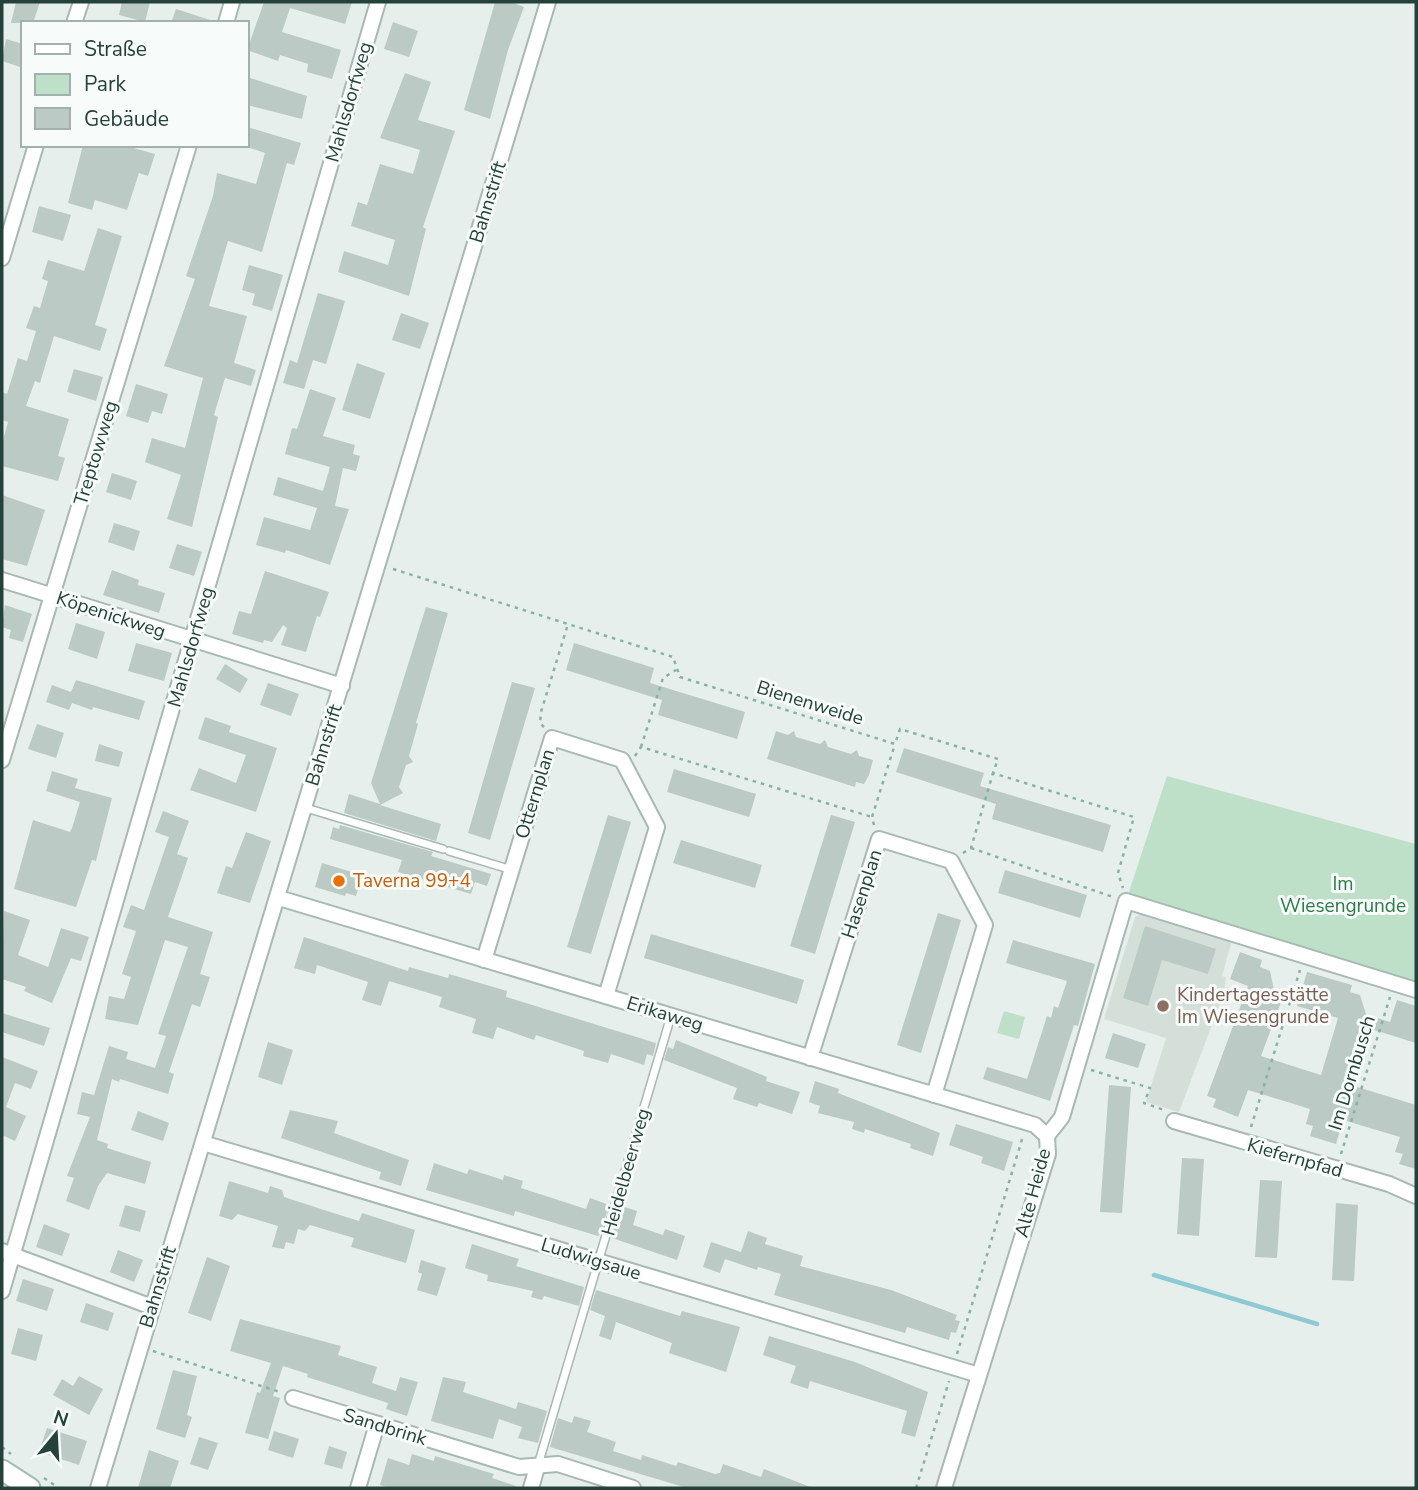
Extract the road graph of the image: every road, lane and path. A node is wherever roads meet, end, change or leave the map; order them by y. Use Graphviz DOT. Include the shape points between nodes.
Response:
graph roads {
  1 [pos="80,2"];
  2 [pos="232,2"];
  3 [pos="378,2"];
  4 [pos="548,2"];
  5 [pos="75,21"];
  6 [pos="227,21"];
  7 [pos="35,147"];
  8 [pos="188,147"];
  9 [pos="6,232"];
  10 [pos="2,258"];
  11 [pos="379,565"];
  12 [pos="2,580"];
  13 [pos="52,596"];
  14 [pos="568,624"];
  15 [pos="193,641"];
  16 [pos="677,669"];
  17 [pos="342,686"];
  18 [pos="552,738"];
  19 [pos="895,744"];
  20 [pos="641,747"];
  21 [pos="2,760"];
  22 [pos="626,768"];
  23 [pos="993,773"];
  24 [pos="306,808"];
  25 [pos="872,817"];
  26 [pos="879,839"];
  27 [pos="971,848"];
  28 [pos="951,861"];
  29 [pos="512,870"];
  30 [pos="279,898"];
  31 [pos="1126,901"];
  32 [pos="1304,956"];
  33 [pos="484,960"];
  34 [pos="1395,983"];
  35 [pos="1416,990"];
  36 [pos="606,996"];
  37 [pos="671,1016"];
  38 [pos="810,1058"];
  39 [pos="1077,1065"];
  40 [pos="934,1095"];
  41 [pos="1174,1121"];
  42 [pos="1027,1123"];
  43 [pos="1047,1136"];
  44 [pos="203,1143"];
  45 [pos="1246,1143"];
  46 [pos="1336,1171"];
  47 [pos="1416,1196"];
  48 [pos="7,1252"];
  49 [pos="600,1262"];
  50 [pos="2,1291"];
  51 [pos="152,1307"];
  52 [pos="139,1347"];
  53 [pos="953,1367"];
  54 [pos="978,1375"];
  55 [pos="293,1398"];
  56 [pos="377,1424"];
  57 [pos="537,1467"];
  58 [pos="2,1470"];
  59 [pos="30,1488"];
  60 [pos="99,1488"];
  61 [pos="358,1488"];
  62 [pos="531,1488"];
  63 [pos="634,1488"];
  64 [pos="916,1488"];
  65 [pos="944,1488"];
  1 -- 5 [label="street"];
  2 -- 6 [label="street"];
  3 -- 15 [label="street, Mahlsdorfweg"];
  4 -- 11 [label="street, Bahnstrift"];
  7 -- 9 [label="street"];
  8 -- 13 [label="street, Treptowweg"];
  9 -- 10 [label="street"];
  11 -- 14 [label="path, Bienenweide"];
  11 -- 17 [label="street, Bahnstrift"];
  12 -- 13 [label="street, Köpenickweg"];
  13 -- 15 [label="street, Köpenickweg"];
  13 -- 21 [label="street, Treptowweg"];
  14 -- 16 [label="path, Bienenweide" via="673,657"];
  14 -- 18 [label="path" via="541,712 541,723"];
  15 -- 17 [label="street, Köpenickweg"];
  15 -- 48 [label="street, Mahlsdorfweg"];
  16 -- 19 [label="path, Bienenweide" via="680,677"];
  16 -- 20 [label="path" via="663,678"];
  17 -- 24 [label="street, Bahnstrift"];
  18 -- 22 [label="street, Otternplan" via="622,760"];
  18 -- 29 [label="street, Otternplan"];
  19 -- 23 [label="path" via="900,729 998,759"];
  19 -- 25 [label="path"];
  20 -- 22 [label="path"];
  20 -- 25 [label="path"];
  22 -- 36 [label="street" via="657,827"];
  23 -- 27 [label="path"];
  23 -- 31 [label="path" via="1134,817 1118,873"];
  24 -- 29 [label="lane"];
  24 -- 30 [label="street, Bahnstrift"];
  25 -- 26 [label="path"];
  26 -- 28 [label="street, Hasenplan"];
  26 -- 38 [label="street, Hasenplan"];
  27 -- 28 [label="path"];
  27 -- 31 [label="path"];
  28 -- 40 [label="street" via="985,925"];
  29 -- 33 [label="street, Otternplan"];
  30 -- 33 [label="street, Erikaweg"];
  30 -- 44 [label="street, Bahnstrift"];
  31 -- 32 [label="street"];
  31 -- 39 [label="street, Alte Heide"];
  32 -- 34 [label="street"];
  32 -- 45 [label="path"];
  33 -- 36 [label="street, Erikaweg"];
  34 -- 35 [label="street"];
  34 -- 46 [label="path, Im Dornbusch"];
  36 -- 37 [label="street, Erikaweg"];
  37 -- 38 [label="street, Erikaweg"];
  37 -- 49 [label="lane, Heidelbeerweg"];
  38 -- 40 [label="street, Erikaweg"];
  39 -- 41 [label="path" via="1150,1088 1144,1103 1177,1114"];
  39 -- 43 [label="street, Alte Heide" via="1062,1117"];
  40 -- 42 [label="street, Erikaweg"];
  41 -- 45 [label="street, Kiefernpfad"];
  42 -- 43 [label="street, Erikaweg"];
  42 -- 53 [label="path"];
  43 -- 54 [label="street, Alte Heide" via="1048,1154"];
  44 -- 49 [label="street, Ludwigsaue"];
  44 -- 51 [label="street, Bahnstrift"];
  45 -- 46 [label="street, Kiefernpfad"];
  46 -- 47 [label="street, Kiefernpfad"];
  48 -- 50 [label="street, Mahlsdorfweg"];
  48 -- 51 [label="street"];
  49 -- 53 [label="street, Ludwigsaue"];
  49 -- 57 [label="lane, Heidelbeerweg"];
  51 -- 52 [label="street, Bahnstrift"];
  52 -- 55 [label="path"];
  52 -- 60 [label="street, Bahnstrift"];
  53 -- 54 [label="street, Ludwigsaue"];
  53 -- 64 [label="path"];
  54 -- 65 [label="street, Alte Heide"];
  55 -- 56 [label="street, Sandbrink"];
  56 -- 57 [label="street, Sandbrink" via="519,1467"];
  56 -- 61 [label="street"];
  57 -- 62 [label="street, Heidelbeerweg"];
  57 -- 63 [label="street, Sandbrink" via="558,1464"];
  58 -- 59 [label="street"];
}
